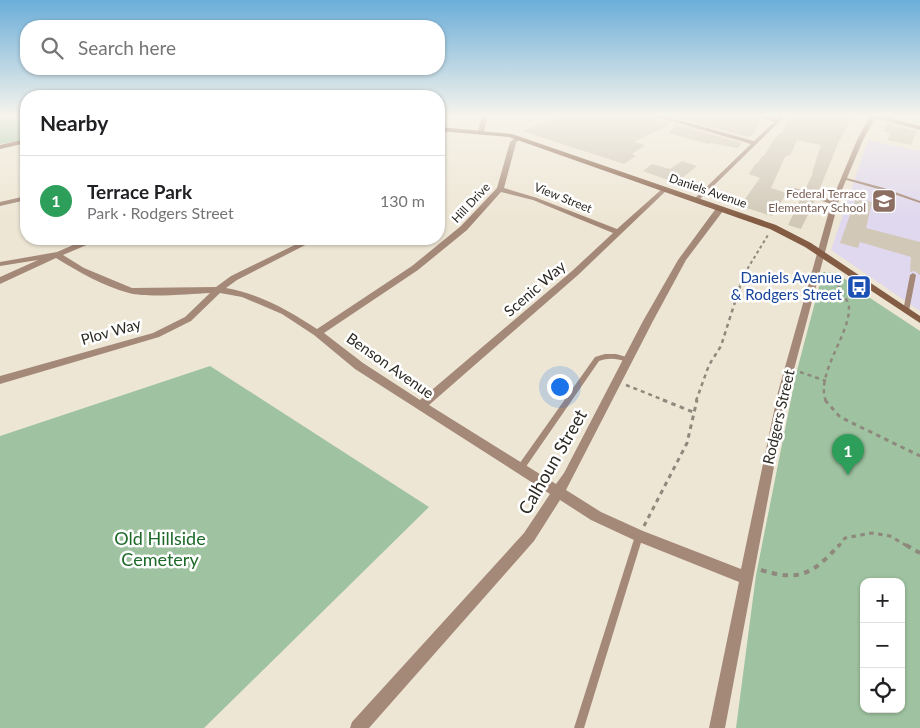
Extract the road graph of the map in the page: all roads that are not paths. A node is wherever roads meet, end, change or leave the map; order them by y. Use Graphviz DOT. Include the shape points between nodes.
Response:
graph roads {
  1 [pos="511,150"];
  2 [pos="553,150"];
  3 [pos="748,150"];
  4 [pos="856,150"];
  5 [pos="844,178"];
  6 [pos="789,188"];
  7 [pos="500,189"];
  8 [pos="665,189"];
  9 [pos="20,199"];
  10 [pos="696,200"];
  11 [pos="920,202"];
  12 [pos="834,203"];
  13 [pos="0,204"];
  14 [pos="720,209"];
  15 [pos="617,232"];
  16 [pos="78,245"];
  17 [pos="301,245"];
  18 [pos="445,245"];
  19 [pos="445,245"];
  20 [pos="821,253"];
  21 [pos="56,254"];
  22 [pos="0,264"];
  23 [pos="913,275"];
  24 [pos="0,281"];
  25 [pos="218,290"];
  26 [pos="906,311"];
  27 [pos="920,320"];
  28 [pos="317,333"];
  29 [pos="628,360"];
  30 [pos="0,380"];
  31 [pos="421,406"];
  32 [pos="520,469"];
  33 [pos="558,492"];
  34 [pos="639,536"];
  35 [pos="746,571"];
  36 [pos="358,728"];
  37 [pos="580,728"];
  38 [pos="717,728"];
  1 -- 7 [label="street, Hill Drive"];
  2 -- 8 [label="street, Daniels Avenue"];
  3 -- 10 [label="street"];
  4 -- 5 [label="street, Rodgers Street"];
  5 -- 11 [label="lane"];
  5 -- 12 [label="street, Rodgers Street"];
  6 -- 12 [label="street"];
  7 -- 15 [label="street, View Street" via="535,199"];
  7 -- 19 [label="street, Hill Drive"];
  8 -- 10 [label="street, Daniels Avenue"];
  8 -- 15 [label="street, Scenic Way"];
  9 -- 13 [label="street"];
  10 -- 14 [label="street, Daniels Avenue"];
  12 -- 20 [label="street, Rodgers Street"];
  14 -- 20 [label="street, Daniels Avenue" via="773,227"];
  14 -- 29 [label="street, Calhoun Street" via="682,260"];
  15 -- 31 [label="street, Scenic Way" via="575,273"];
  16 -- 21 [label="street"];
  17 -- 25 [label="street, Plov Way" via="234,278"];
  18 -- 28 [label="street, Hill Drive"];
  20 -- 26 [label="street, Daniels Avenue"];
  20 -- 35 [label="street, Rodgers Street" via="783,392"];
  21 -- 22 [label="street"];
  21 -- 24 [label="street"];
  21 -- 25 [label="street, Benson Avenue" via="81,270 131,291"];
  23 -- 26 [label="lane"];
  25 -- 28 [label="street, Benson Avenue" via="260,300"];
  25 -- 30 [label="street, Plov Way" via="188,319 156,335"];
  26 -- 27 [label="street, Daniels Avenue"];
  28 -- 31 [label="street, Benson Avenue" via="359,366"];
  29 -- 32 [label="lane" via="606,355 597,360"];
  29 -- 33 [label="street, Calhoun Street"];
  31 -- 32 [label="street, Benson Avenue"];
  32 -- 33 [label="street, Benson Avenue"];
  33 -- 34 [label="street, Benson Avenue" via="596,516"];
  33 -- 36 [label="street, Calhoun Street" via="529,537"];
  34 -- 35 [label="street, Benson Avenue"];
  34 -- 37 [label="lane"];
  35 -- 38 [label="street, Rodgers Street"];
}
